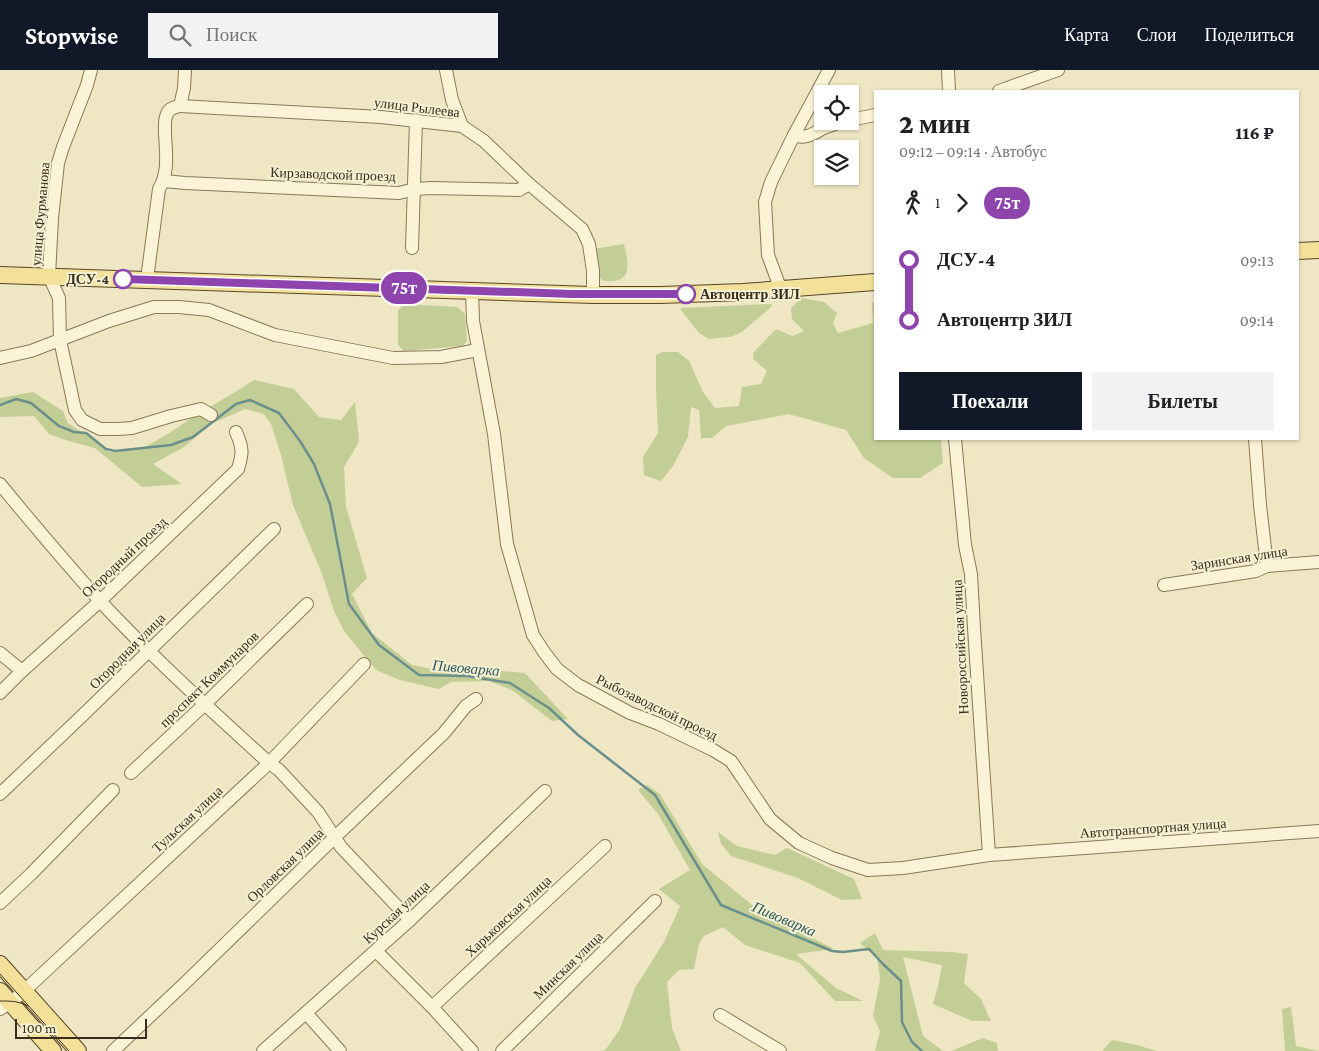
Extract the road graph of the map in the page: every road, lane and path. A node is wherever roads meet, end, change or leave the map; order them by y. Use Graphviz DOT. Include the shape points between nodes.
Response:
graph roads {
  1 [pos="91,70"];
  2 [pos="185,70"];
  3 [pos="446,70"];
  4 [pos="829,70"];
  5 [pos="948,70"];
  6 [pos="1058,70"];
  7 [pos="949,90"];
  8 [pos="1002,90"];
  9 [pos="180,106"];
  10 [pos="874,115"];
  11 [pos="859,118"];
  12 [pos="416,120"];
  13 [pos="462,126"];
  14 [pos="820,130"];
  15 [pos="794,135"];
  16 [pos="164,181"];
  17 [pos="529,184"];
  18 [pos="415,189"];
  19 [pos="412,248"];
  20 [pos="1319,250"];
  21 [pos="1299,251"];
  22 [pos="0,275"];
  23 [pos="49,276"];
  24 [pos="147,279"];
  25 [pos="874,282"];
  26 [pos="472,290"];
  27 [pos="781,290"];
  28 [pos="593,295"];
  29 [pos="60,340"];
  30 [pos="478,350"];
  31 [pos="0,358"];
  32 [pos="211,414"];
  33 [pos="236,432"];
  34 [pos="955,440"];
  35 [pos="1255,440"];
  36 [pos="0,484"];
  37 [pos="274,529"];
  38 [pos="1319,562"];
  39 [pos="1267,566"];
  40 [pos="1164,585"];
  41 [pos="100,601"];
  42 [pos="306,604"];
  43 [pos="148,650"];
  44 [pos="0,653"];
  45 [pos="364,664"];
  46 [pos="22,671"];
  47 [pos="0,693"];
  48 [pos="476,698"];
  49 [pos="205,704"];
  50 [pos="269,763"];
  51 [pos="131,774"];
  52 [pos="113,790"];
  53 [pos="545,791"];
  54 [pos="0,794"];
  55 [pos="1319,831"];
  56 [pos="335,838"];
  57 [pos="605,846"];
  58 [pos="989,855"];
  59 [pos="655,901"];
  60 [pos="0,903"];
  61 [pos="410,920"];
  62 [pos="376,951"];
  63 [pos="0,964"];
  64 [pos="0,987"];
  65 [pos="24,991"];
  66 [pos="3,1001"];
  67 [pos="432,1007"];
  68 [pos="306,1014"];
  69 [pos="720,1014"];
  70 [pos="53,1051"];
  71 [pos="78,1051"];
  72 [pos="112,1051"];
  73 [pos="264,1051"];
  74 [pos="340,1051"];
  75 [pos="472,1051"];
  76 [pos="502,1051"];
  77 [pos="780,1051"];
  1 -- 23 [label="street, улица Фурманова" via="58,162"];
  2 -- 9 [label="street"];
  3 -- 13 [label="street"];
  4 -- 15 [label="street"];
  5 -- 7 [label="street"];
  6 -- 8 [label="street"];
  9 -- 12 [label="street, улица Рылеева"];
  9 -- 16 [label="street" via="171,108 165,122"];
  10 -- 11 [label="street"];
  12 -- 13 [label="street, улица Рылеева"];
  12 -- 18 [label="street"];
  13 -- 17 [label="street, улица Рылеева" via="484,141"];
  14 -- 15 [label="street" via="806,137"];
  15 -- 27 [label="street" via="765,202 768,255"];
  16 -- 18 [label="street, Кирзаводской проезд" via="399,193"];
  16 -- 24 [label="street" via="159,189"];
  17 -- 18 [label="street, Кирзаводской проезд" via="519,190"];
  17 -- 28 [label="street, улица Рылеева" via="582,229 589,244"];
  18 -- 19 [label="street"];
  20 -- 21 [label="main road"];
  22 -- 23 [label="main road"];
  23 -- 24 [label="main road"];
  23 -- 29 [label="street" via="59,298"];
  24 -- 26 [label="main road"];
  25 -- 27 [label="main road"];
  26 -- 28 [label="main road"];
  26 -- 30 [label="street, Рыбозаводской проезд"];
  27 -- 28 [label="main road"];
  29 -- 30 [label="street" via="154,307 179,307 209,310 275,335 394,358 441,357"];
  29 -- 31 [label="street"];
  29 -- 32 [label="street" via="75,410 82,420 100,429 132,428 202,409"];
  30 -- 58 [label="street, Рыбозаводской проезд" via="494,434 507,544 533,635 557,669 578,685 630,713 714,750 731,761 770,819 799,843 832,858 868,870"];
  33 -- 41 [label="street, Огородный проезд" via="242,444 238,469"];
  34 -- 58 [label="street, Новороссийская улица" via="965,545 971,574"];
  35 -- 39 [label="street"];
  36 -- 41 [label="street"];
  37 -- 43 [label="street, Огородная улица"];
  38 -- 39 [label="street, Заринская улица"];
  39 -- 40 [label="street, Заринская улица"];
  41 -- 43 [label="street"];
  41 -- 46 [label="street, Огородный проезд"];
  42 -- 49 [label="street, проспект Коммунаров"];
  43 -- 49 [label="street"];
  43 -- 54 [label="street, Огородная улица"];
  44 -- 46 [label="street"];
  45 -- 50 [label="street, Тульская улица"];
  46 -- 47 [label="street, Огородный проезд"];
  48 -- 56 [label="street, Орловская улица" via="444,734"];
  49 -- 50 [label="street"];
  49 -- 51 [label="street, проспект Коммунаров"];
  50 -- 56 [label="street" via="318,812"];
  50 -- 65 [label="street, Тульская улица"];
  52 -- 60 [label="street"];
  53 -- 61 [label="street, Курская улица"];
  55 -- 58 [label="street, Автотранспортная улица"];
  56 -- 61 [label="street"];
  56 -- 72 [label="street, Орловская улица"];
  57 -- 67 [label="street, Харьковская улица"];
  59 -- 76 [label="street, Минская улица"];
  61 -- 62 [label="street, Курская улица"];
  62 -- 67 [label="street"];
  62 -- 68 [label="street, Курская улица"];
  63 -- 65 [label="main road"];
  64 -- 65 [label="street" via="16,986"];
  65 -- 66 [label="street, Тульская улица"];
  65 -- 71 [label="main road"];
  66 -- 70 [label="main road"];
  67 -- 75 [label="street"];
  68 -- 73 [label="street, Курская улица"];
  68 -- 74 [label="street"];
  69 -- 77 [label="street"];
}
